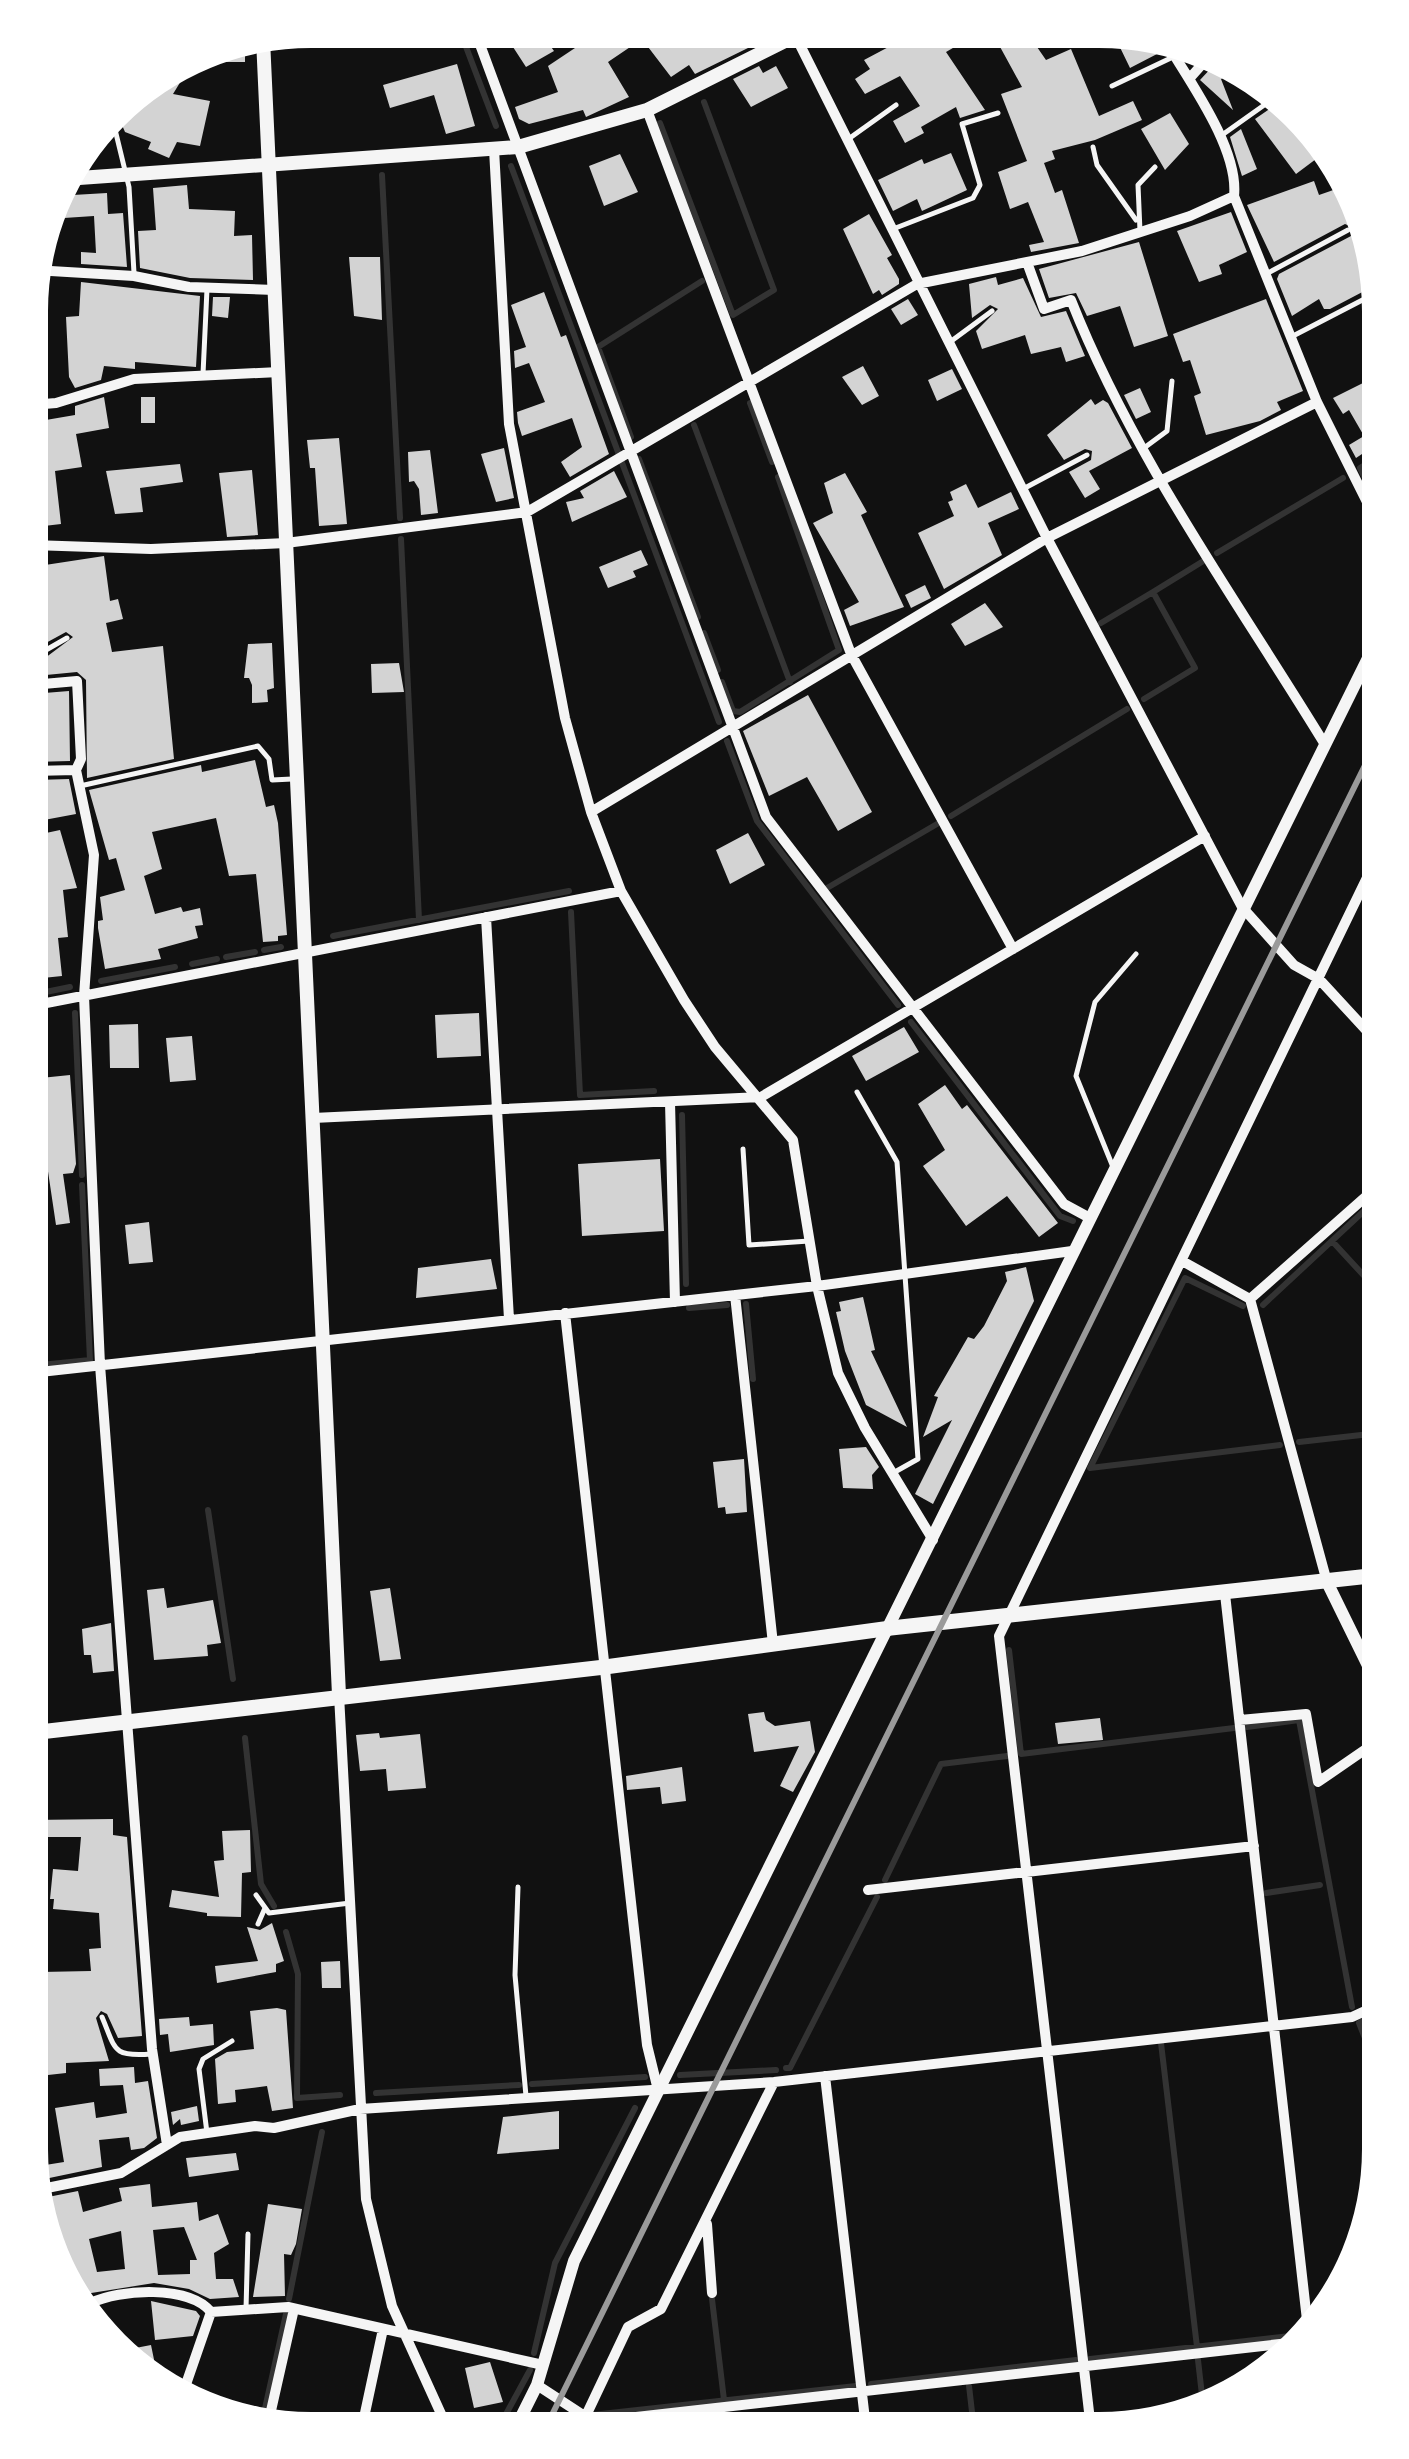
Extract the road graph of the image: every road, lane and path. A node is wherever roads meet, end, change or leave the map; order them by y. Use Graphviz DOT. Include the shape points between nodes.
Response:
graph roads {
  1 [pos="771,47"];
  2 [pos="803,47"];
  3 [pos="481,48"];
  4 [pos="264,52"];
  5 [pos="1171,58"];
  6 [pos="1177,60"];
  7 [pos="1199,68"];
  8 [pos="1189,79"];
  9 [pos="1112,86"];
  10 [pos="896,105"];
  11 [pos="1263,106"];
  12 [pos="647,110"];
  13 [pos="998,114"];
  14 [pos="116,134"];
  15 [pos="1220,137"];
  16 [pos="847,140"];
  17 [pos="518,147"];
  18 [pos="1093,147"];
  19 [pos="494,149"];
  20 [pos="269,164"];
  21 [pos="1155,167"];
  22 [pos="126,174"];
  23 [pos="84,177"];
  24 [pos="1234,196"];
  25 [pos="1136,220"];
  26 [pos="891,230"];
  27 [pos="1348,230"];
  28 [pos="1141,234"];
  29 [pos="1028,265"];
  30 [pos="51,271"];
  31 [pos="1266,275"];
  32 [pos="134,276"];
  33 [pos="917,284"];
  34 [pos="207,289"];
  35 [pos="275,290"];
  36 [pos="1361,301"];
  37 [pos="992,310"];
  38 [pos="1291,338"];
  39 [pos="948,344"];
  40 [pos="279,372"];
  41 [pos="203,374"];
  42 [pos="1172,381"];
  43 [pos="749,382"];
  44 [pos="1317,402"];
  45 [pos="48,404"];
  46 [pos="1144,448"];
  47 [pos="1086,455"];
  48 [pos="623,456"];
  49 [pos="1164,480"];
  50 [pos="1022,489"];
  51 [pos="1362,492"];
  52 [pos="527,512"];
  53 [pos="1046,538"];
  54 [pos="286,543"];
  55 [pos="48,545"];
  56 [pos="67,638"];
  57 [pos="48,649"];
  58 [pos="852,654"];
  59 [pos="1362,669"];
  60 [pos="48,684"];
  61 [pos="732,726"];
  62 [pos="1324,743"];
  63 [pos="76,770"];
  64 [pos="48,771"];
  65 [pos="297,778"];
  66 [pos="80,786"];
  67 [pos="591,812"];
  68 [pos="1205,836"];
  69 [pos="1362,889"];
  70 [pos="621,891"];
  71 [pos="1242,907"];
  72 [pos="486,917"];
  73 [pos="1013,949"];
  74 [pos="305,953"];
  75 [pos="1136,954"];
  76 [pos="1318,979"];
  77 [pos="84,996"];
  78 [pos="48,1003"];
  79 [pos="912,1008"];
  80 [pos="1362,1025"];
  81 [pos="857,1092"];
  82 [pos="761,1097"];
  83 [pos="670,1102"];
  84 [pos="497,1110"];
  85 [pos="313,1118"];
  86 [pos="742,1150"];
  87 [pos="1113,1167"];
  88 [pos="1362,1201"];
  89 [pos="1088,1217"];
  90 [pos="810,1241"];
  91 [pos="1072,1251"];
  92 [pos="1184,1262"];
  93 [pos="904,1274"];
  94 [pos="817,1286"];
  95 [pos="735,1295"];
  96 [pos="1250,1300"];
  97 [pos="674,1302"];
  98 [pos="565,1313"];
  99 [pos="508,1320"];
  100 [pos="323,1339"];
  101 [pos="100,1365"];
  102 [pos="48,1371"];
  103 [pos="892,1474"];
  104 [pos="933,1540"];
  105 [pos="1361,1578"];
  106 [pos="1327,1582"];
  107 [pos="1225,1594"];
  108 [pos="1011,1614"];
  109 [pos="891,1628"];
  110 [pos="773,1644"];
  111 [pos="1361,1653"];
  112 [pos="606,1667"];
  113 [pos="339,1695"];
  114 [pos="1240,1720"];
  115 [pos="130,1722"];
  116 [pos="48,1731"];
  117 [pos="1361,1752"];
  118 [pos="1254,1846"];
  119 [pos="1028,1872"];
  120 [pos="518,1887"];
  121 [pos="868,1890"];
  122 [pos="256,1895"];
  123 [pos="350,1904"];
  124 [pos="265,1908"];
  125 [pos="258,1924"];
  126 [pos="1361,2013"];
  127 [pos="102,2017"];
  128 [pos="1274,2026"];
  129 [pos="232,2041"];
  130 [pos="1048,2051"];
  131 [pos="154,2054"];
  132 [pos="825,2076"];
  133 [pos="774,2082"];
  134 [pos="658,2090"];
  135 [pos="526,2098"];
  136 [pos="360,2109"];
  137 [pos="207,2133"];
  138 [pos="167,2145"];
  139 [pos="51,2187"];
  140 [pos="707,2223"];
  141 [pos="248,2234"];
  142 [pos="712,2293"];
  143 [pos="96,2300"];
  144 [pos="246,2308"];
  145 [pos="294,2308"];
  146 [pos="1306,2310"];
  147 [pos="211,2312"];
  148 [pos="383,2329"];
  149 [pos="404,2333"];
  150 [pos="1275,2344"];
  151 [pos="543,2365"];
  152 [pos="1084,2366"];
  153 [pos="187,2380"];
  154 [pos="537,2385"];
  155 [pos="862,2391"];
  156 [pos="272,2408"];
  157 [pos="365,2412"];
  158 [pos="440,2412"];
  159 [pos="524,2412"];
  160 [pos="571,2412"];
  161 [pos="588,2412"];
  162 [pos="673,2412"];
  163 [pos="864,2412"];
  164 [pos="1089,2412"];
  1 -- 12 [label="main road"];
  2 -- 16 [label="street"];
  3 -- 17 [label="street"];
  4 -- 20 [label="main road"];
  5 -- 9 [label="lane"];
  6 -- 8 [label="street"];
  7 -- 8 [label="street"];
  8 -- 15 [label="street"];
  10 -- 16 [label="lane"];
  11 -- 15 [label="lane"];
  12 -- 17 [label="main road"];
  12 -- 43 [label="street"];
  13 -- 26 [label="lane" via="962,124 980,185 973,198"];
  14 -- 22 [label="lane"];
  15 -- 24 [label="street"];
  16 -- 26 [label="street"];
  17 -- 19 [label="main road"];
  17 -- 48 [label="street"];
  18 -- 25 [label="lane"];
  19 -- 20 [label="main road"];
  19 -- 52 [label="street" via="509,424"];
  20 -- 22 [label="main road"];
  20 -- 35 [label="main road"];
  21 -- 25 [label="lane" via="1138,185"];
  22 -- 23 [label="main road"];
  22 -- 32 [label="lane"];
  24 -- 28 [label="street"];
  24 -- 31 [label="street"];
  25 -- 28 [label="lane"];
  26 -- 33 [label="street"];
  27 -- 31 [label="lane"];
  28 -- 29 [label="street"];
  29 -- 33 [label="street"];
  29 -- 46 [label="street" via="1044,309 1071,300 1096,363"];
  30 -- 32 [label="street"];
  31 -- 38 [label="street"];
  32 -- 34 [label="street"];
  33 -- 39 [label="street"];
  33 -- 43 [label="street"];
  34 -- 35 [label="street"];
  34 -- 41 [label="lane"];
  35 -- 40 [label="main road"];
  36 -- 38 [label="lane"];
  37 -- 39 [label="lane"];
  38 -- 44 [label="street"];
  39 -- 50 [label="street"];
  40 -- 41 [label="street"];
  40 -- 54 [label="main road"];
  41 -- 45 [label="street" via="134,378"];
  42 -- 46 [label="lane" via="1167,431"];
  43 -- 48 [label="street"];
  43 -- 58 [label="street"];
  44 -- 49 [label="street"];
  44 -- 51 [label="street"];
  46 -- 49 [label="street"];
  47 -- 50 [label="lane"];
  48 -- 52 [label="street"];
  48 -- 61 [label="street"];
  49 -- 53 [label="street"];
  49 -- 62 [label="street"];
  50 -- 53 [label="street"];
  52 -- 54 [label="street"];
  52 -- 67 [label="street" via="565,718"];
  53 -- 58 [label="street"];
  53 -- 68 [label="street"];
  54 -- 55 [label="street"];
  54 -- 65 [label="main road"];
  56 -- 57 [label="lane"];
  58 -- 61 [label="street"];
  58 -- 73 [label="street"];
  59 -- 62 [label="street"];
  60 -- 63 [label="street" via="77,682"];
  61 -- 67 [label="street"];
  61 -- 79 [label="street" via="766,817"];
  62 -- 71 [label="street"];
  63 -- 64 [label="street"];
  63 -- 66 [label="street"];
  65 -- 66 [label="lane" via="272,780 258,746"];
  65 -- 74 [label="main road"];
  66 -- 77 [label="street" via="94,855"];
  67 -- 70 [label="street"];
  68 -- 71 [label="street"];
  68 -- 73 [label="street"];
  69 -- 76 [label="street"];
  70 -- 72 [label="street"];
  70 -- 82 [label="street" via="714,1047"];
  71 -- 76 [label="street" via="1294,964"];
  71 -- 87 [label="street"];
  72 -- 74 [label="street"];
  72 -- 84 [label="street"];
  73 -- 79 [label="street"];
  74 -- 77 [label="street"];
  74 -- 85 [label="main road"];
  75 -- 87 [label="lane" via="1095,1002 1076,1076"];
  76 -- 80 [label="street"];
  76 -- 92 [label="street" via="1196,1222"];
  77 -- 78 [label="street"];
  77 -- 101 [label="street"];
  79 -- 82 [label="street"];
  79 -- 89 [label="street" via="1064,1204"];
  81 -- 93 [label="lane" via="896,1162"];
  82 -- 83 [label="street"];
  82 -- 90 [label="street" via="794,1140"];
  83 -- 84 [label="street"];
  83 -- 97 [label="street"];
  84 -- 85 [label="street"];
  84 -- 99 [label="street"];
  85 -- 100 [label="main road"];
  86 -- 90 [label="lane" via="749,1245"];
  87 -- 89 [label="street"];
  88 -- 96 [label="street"];
  89 -- 91 [label="street"];
  90 -- 94 [label="street"];
  91 -- 93 [label="street"];
  91 -- 104 [label="street"];
  92 -- 96 [label="street"];
  92 -- 108 [label="street"];
  93 -- 94 [label="street"];
  93 -- 103 [label="lane" via="918,1459"];
  94 -- 95 [label="street"];
  94 -- 103 [label="street" via="838,1372"];
  95 -- 97 [label="street"];
  95 -- 110 [label="street"];
  96 -- 106 [label="street"];
  97 -- 98 [label="street"];
  98 -- 99 [label="street"];
  98 -- 112 [label="street"];
  99 -- 100 [label="street"];
  100 -- 101 [label="street"];
  100 -- 113 [label="main road"];
  101 -- 102 [label="street"];
  101 -- 115 [label="street"];
  103 -- 104 [label="street"];
  104 -- 109 [label="street"];
  105 -- 106 [label="highway"];
  106 -- 107 [label="highway"];
  106 -- 111 [label="street"];
  107 -- 108 [label="highway"];
  107 -- 114 [label="street"];
  108 -- 109 [label="highway"];
  108 -- 119 [label="street" via="999,1636"];
  109 -- 110 [label="highway"];
  109 -- 134 [label="street"];
  110 -- 112 [label="highway"];
  112 -- 113 [label="highway"];
  112 -- 134 [label="street" via="647,2045"];
  113 -- 115 [label="highway"];
  113 -- 123 [label="street"];
  114 -- 117 [label="street" via="1306,1714 1318,1782"];
  114 -- 118 [label="street"];
  115 -- 116 [label="highway"];
  115 -- 131 [label="street"];
  118 -- 119 [label="street"];
  118 -- 128 [label="street"];
  119 -- 121 [label="street"];
  119 -- 130 [label="street"];
  120 -- 135 [label="lane" via="515,1975"];
  122 -- 124 [label="lane"];
  123 -- 124 [label="lane" via="269,1913"];
  123 -- 136 [label="street"];
  124 -- 125 [label="lane"];
  126 -- 128 [label="street"];
  127 -- 131 [label="lane" via="116,2052"];
  128 -- 130 [label="street"];
  128 -- 146 [label="street"];
  129 -- 137 [label="lane" via="199,2069"];
  130 -- 132 [label="street"];
  130 -- 152 [label="street"];
  131 -- 138 [label="street"];
  132 -- 133 [label="street"];
  132 -- 155 [label="street"];
  133 -- 134 [label="street"];
  133 -- 140 [label="street"];
  134 -- 135 [label="street"];
  134 -- 151 [label="street" via="574,2261"];
  135 -- 136 [label="street"];
  136 -- 137 [label="street" via="274,2128"];
  136 -- 149 [label="street" via="366,2199"];
  137 -- 138 [label="street"];
  138 -- 139 [label="street" via="121,2174"];
  140 -- 142 [label="street"];
  140 -- 161 [label="street" via="661,2309 628,2328"];
  141 -- 144 [label="lane"];
  143 -- 147 [label="street" via="177,2292"];
  144 -- 145 [label="street"];
  144 -- 147 [label="street"];
  145 -- 148 [label="street"];
  145 -- 156 [label="street"];
  147 -- 153 [label="street"];
  148 -- 149 [label="street"];
  148 -- 157 [label="street"];
  149 -- 151 [label="street"];
  149 -- 158 [label="street"];
  150 -- 152 [label="street"];
  151 -- 154 [label="street"];
  152 -- 155 [label="street"];
  152 -- 164 [label="street"];
  154 -- 159 [label="street"];
  154 -- 160 [label="street"];
  155 -- 162 [label="street"];
  155 -- 163 [label="street"];
}
